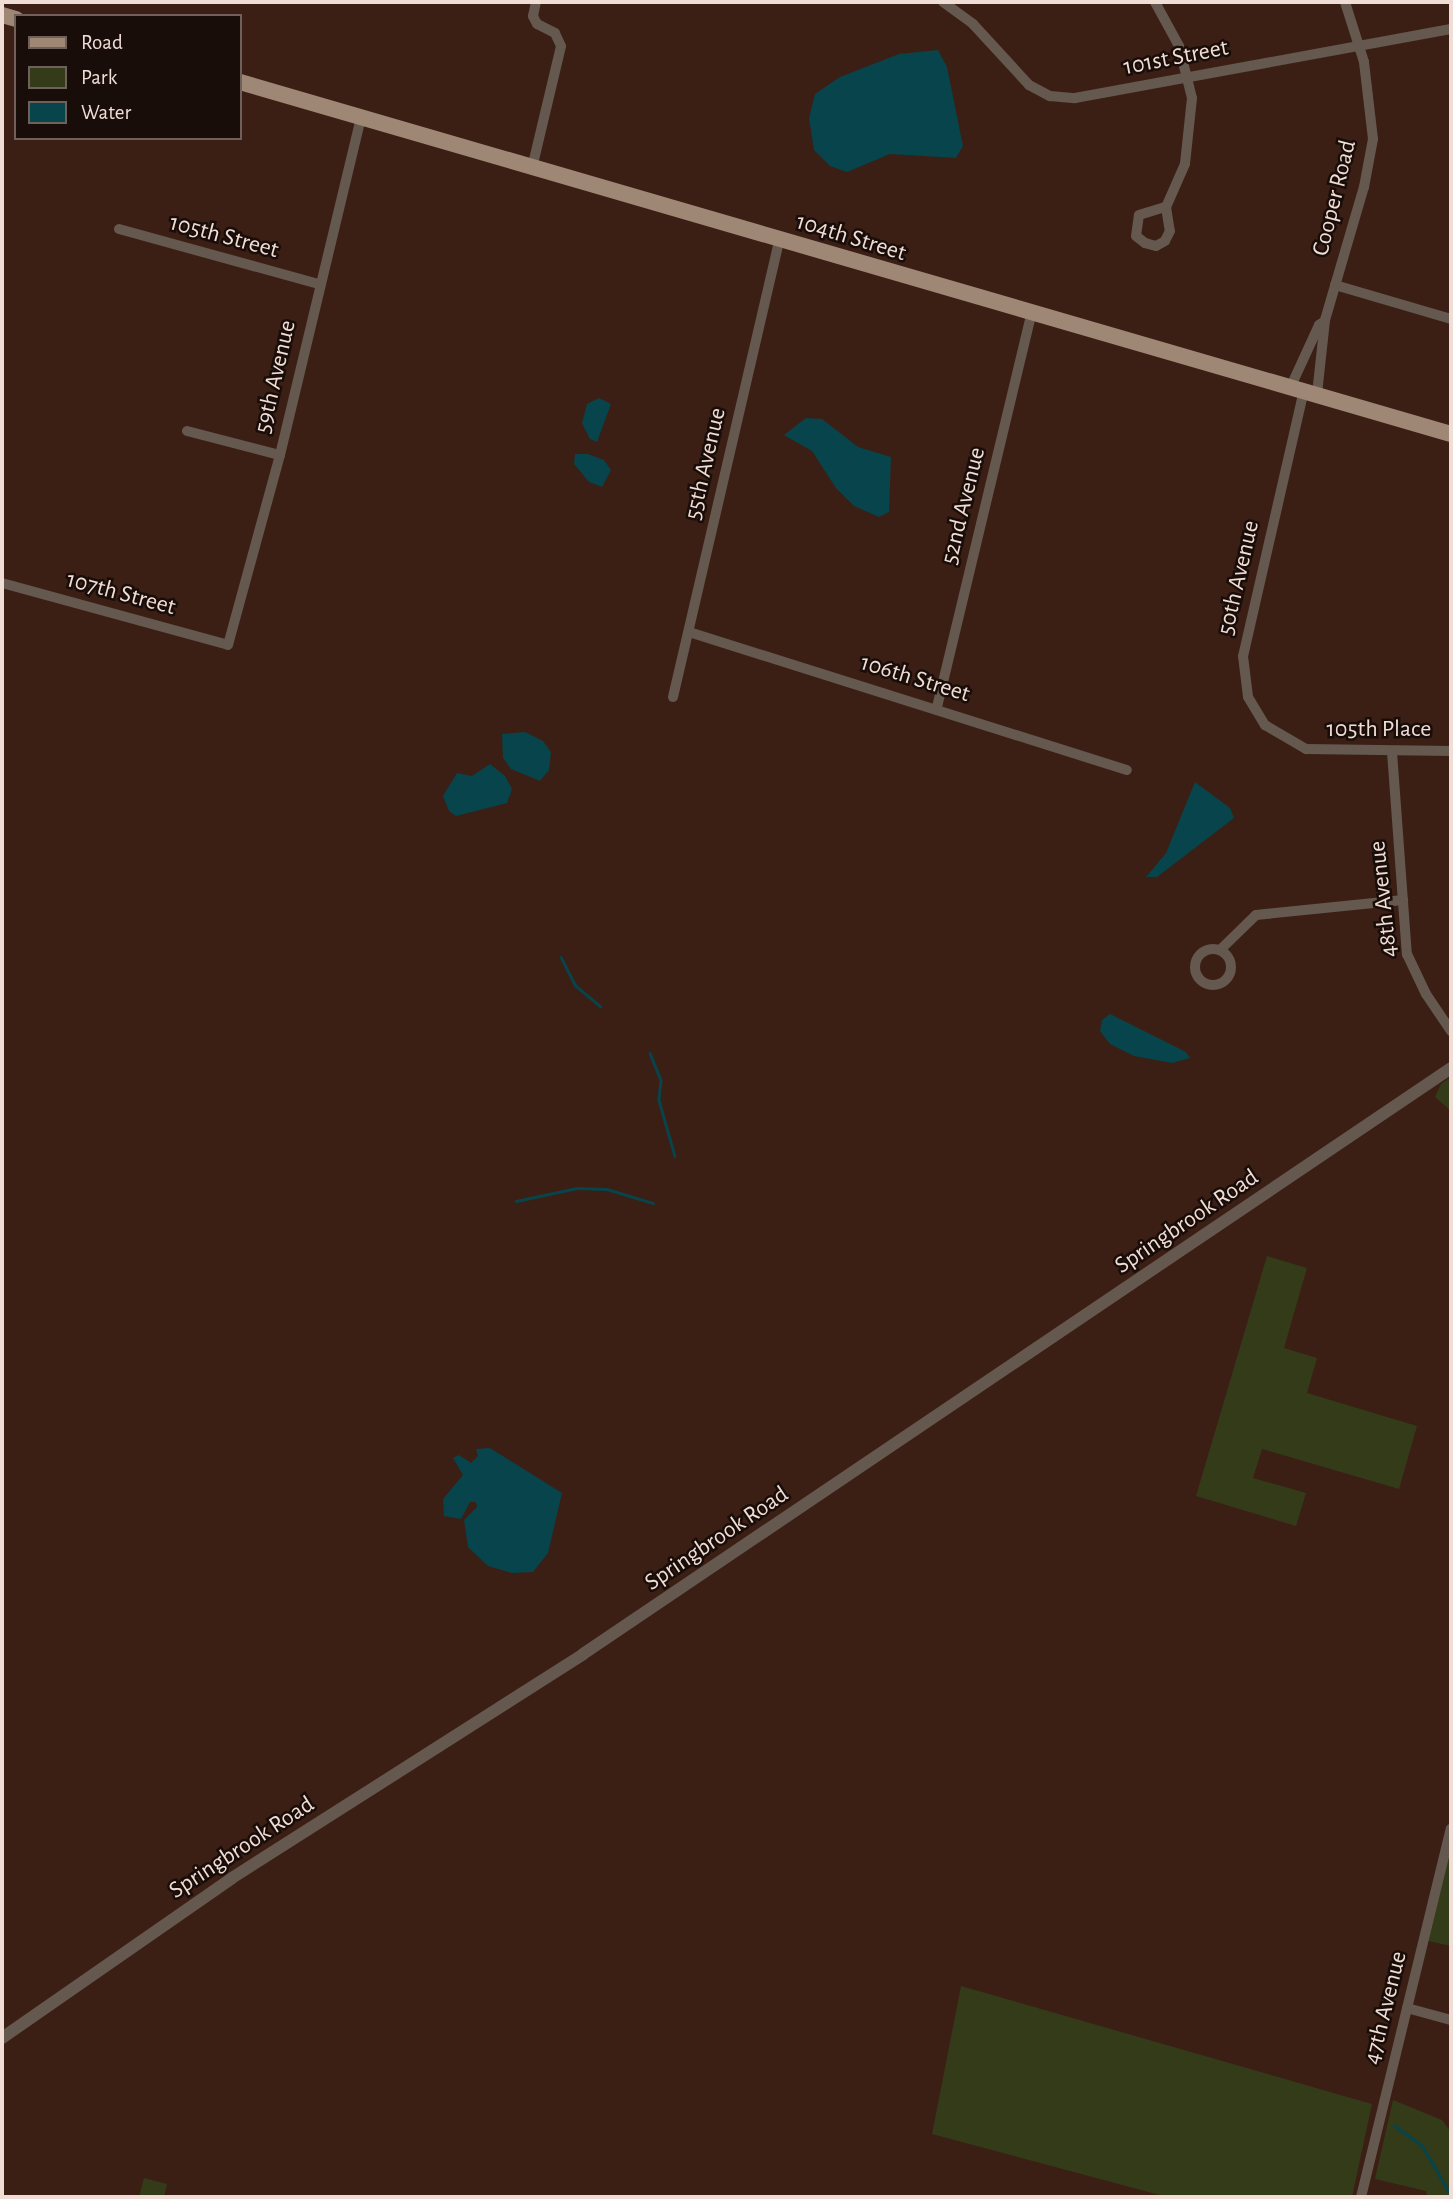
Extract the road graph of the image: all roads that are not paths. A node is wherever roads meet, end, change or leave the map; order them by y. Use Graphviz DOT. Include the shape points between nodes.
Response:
graph roads {
  1 [pos="536,2"];
  2 [pos="943,2"];
  3 [pos="1155,2"];
  4 [pos="1345,2"];
  5 [pos="1451,29"];
  6 [pos="1359,46"];
  7 [pos="1189,77"];
  8 [pos="242,83"];
  9 [pos="361,117"];
  10 [pos="533,167"];
  11 [pos="1166,207"];
  12 [pos="119,229"];
  13 [pos="779,240"];
  14 [pos="318,284"];
  15 [pos="1335,285"];
  16 [pos="1031,316"];
  17 [pos="1451,319"];
  18 [pos="1325,321"];
  19 [pos="1304,390"];
  20 [pos="187,432"];
  21 [pos="1451,434"];
  22 [pos="280,455"];
  23 [pos="2,583"];
  24 [pos="689,632"];
  25 [pos="228,645"];
  26 [pos="673,697"];
  27 [pos="937,707"];
  28 [pos="1306,749"];
  29 [pos="1451,751"];
  30 [pos="1392,752"];
  31 [pos="1127,770"];
  32 [pos="1403,900"];
  33 [pos="1220,950"];
  34 [pos="1451,1031"];
  35 [pos="1451,1068"];
  36 [pos="1451,1829"];
  37 [pos="1407,2008"];
  38 [pos="1451,2021"];
  39 [pos="2,2038"];
  40 [pos="1361,2197"];
  1 -- 10 [label="street" via="533,16 555,33 561,46"];
  2 -- 7 [label="street, 101st Street" via="972,24 1029,85 1050,96 1075,98"];
  3 -- 7 [label="street" via="1179,46"];
  4 -- 6 [label="street, Cooper Road"];
  5 -- 6 [label="street, 101st Street"];
  6 -- 7 [label="street, 101st Street"];
  6 -- 15 [label="street, Cooper Road" via="1371,102 1371,152"];
  7 -- 11 [label="street" via="1191,139"];
  8 -- 9 [label="main road, 104th Street"];
  9 -- 10 [label="main road, 104th Street"];
  9 -- 14 [label="street, 59th Avenue"];
  10 -- 13 [label="main road, 104th Street"];
  12 -- 14 [label="street, 105th Street"];
  13 -- 16 [label="main road, 104th Street"];
  13 -- 24 [label="street, 55th Avenue"];
  14 -- 22 [label="street, 59th Avenue"];
  15 -- 17 [label="street"];
  15 -- 18 [label="street, Cooper Road"];
  16 -- 19 [label="main road, 104th Street"];
  16 -- 27 [label="street, 52nd Avenue"];
  18 -- 19 [label="street, Cooper Road"];
  18 -- 19 [label="street, Cooper Road" via="1319,325"];
  19 -- 21 [label="main road, 104th Street"];
  19 -- 28 [label="street, 50th Avenue" via="1242,670 1248,697 1265,725"];
  20 -- 22 [label="street"];
  22 -- 25 [label="street, 59th Avenue"];
  23 -- 25 [label="street, 107th Street"];
  24 -- 26 [label="street, 55th Avenue"];
  24 -- 27 [label="street, 106th Street"];
  27 -- 31 [label="street, 106th Street"];
  28 -- 30 [label="street, 105th Place"];
  29 -- 30 [label="street, 105th Place"];
  30 -- 32 [label="street, 48th Avenue"];
  32 -- 33 [label="street" via="1256,915"];
  32 -- 34 [label="street, 48th Avenue" via="1407,954"];
  35 -- 39 [label="street, Springbrook Road" via="583,1654 232,1878"];
  36 -- 37 [label="street, 47th Avenue"];
  37 -- 38 [label="street"];
  37 -- 40 [label="street, 47th Avenue"];
}
